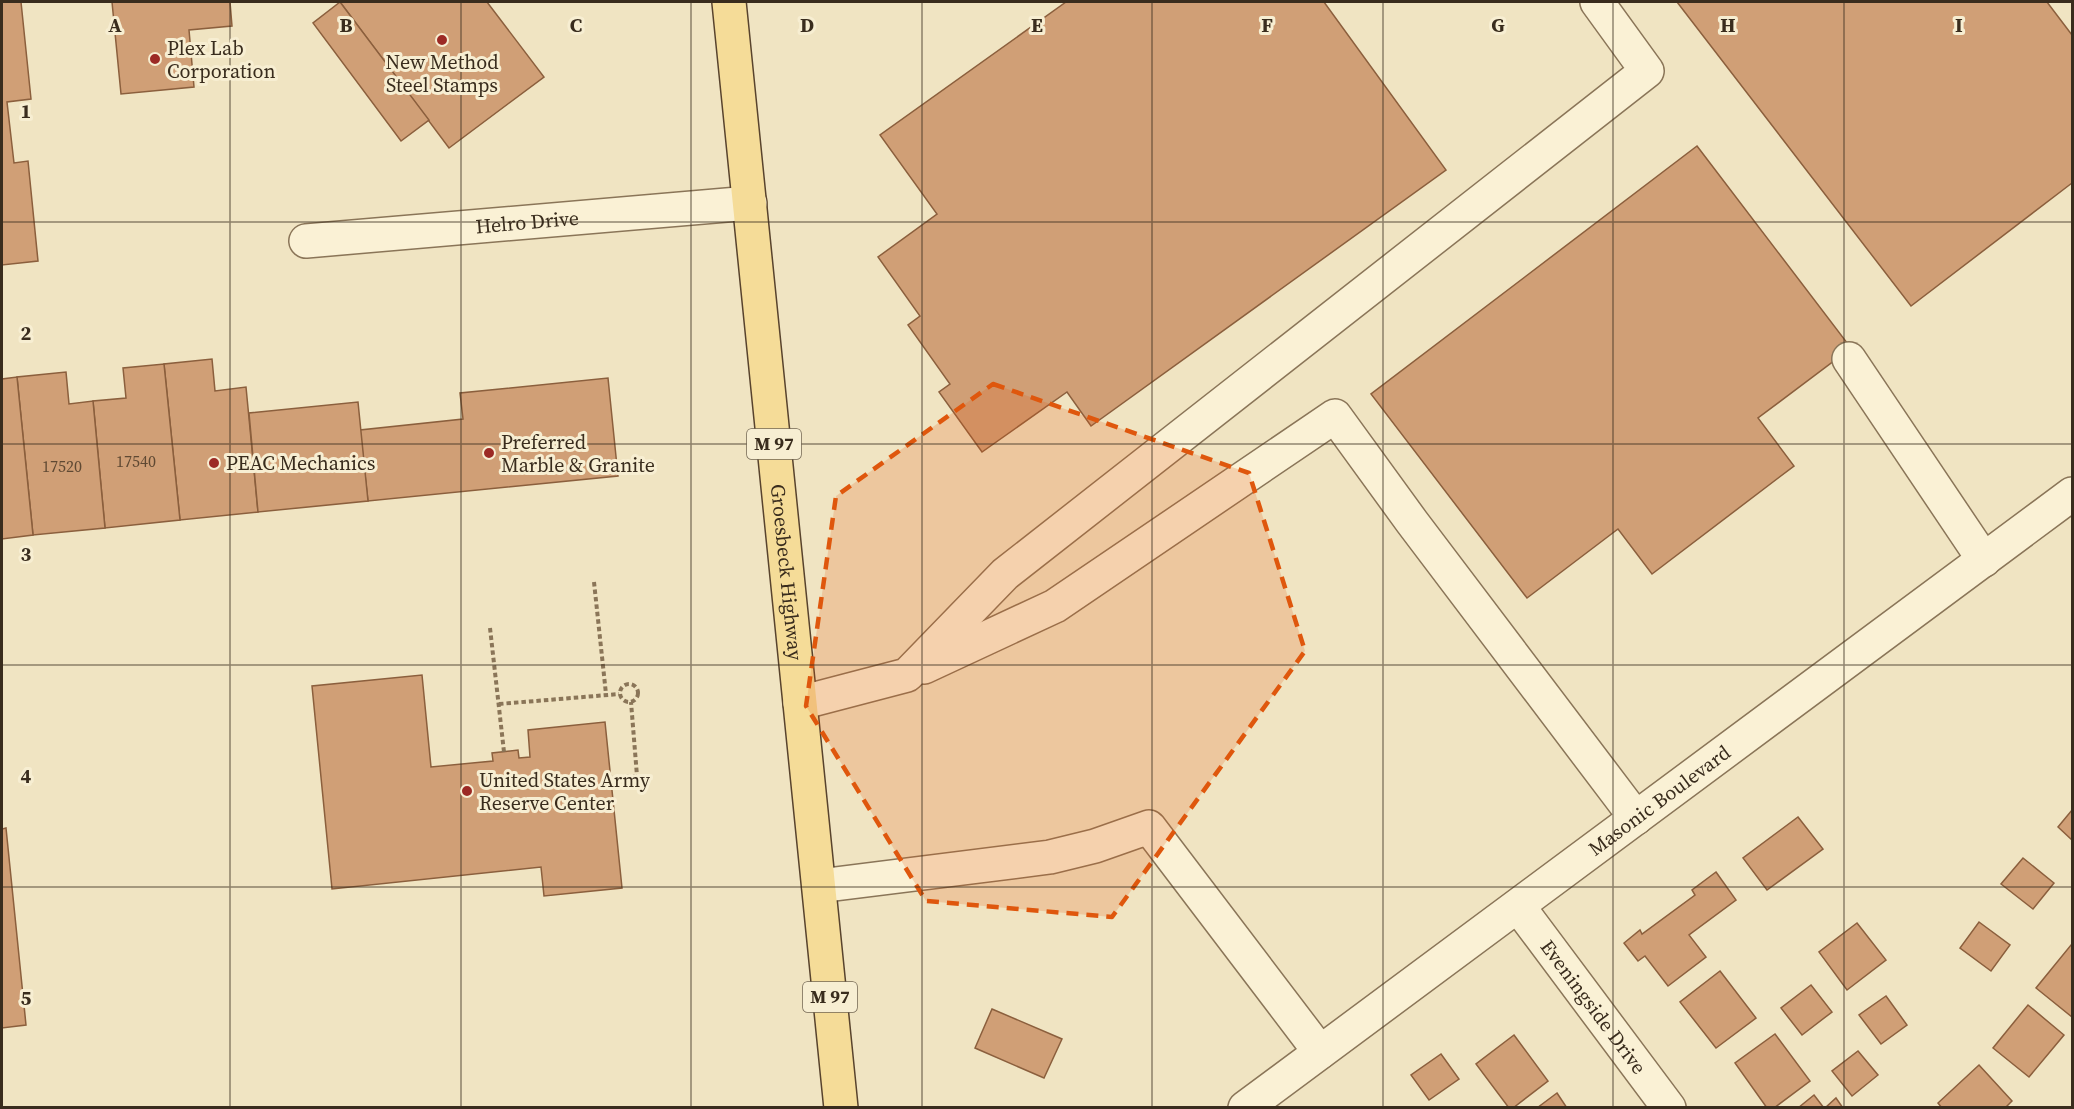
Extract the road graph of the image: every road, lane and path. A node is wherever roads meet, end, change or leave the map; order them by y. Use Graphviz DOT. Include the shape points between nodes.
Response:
graph roads {
  1 [pos="729,2"];
  2 [pos="1598,2"];
  3 [pos="750,203"];
  4 [pos="306,241"];
  5 [pos="1849,359"];
  6 [pos="2073,494"];
  7 [pos="1984,560"];
  8 [pos="594,582"];
  9 [pos="490,628"];
  10 [pos="907,675"];
  11 [pos="606,694"];
  12 [pos="619,694"];
  13 [pos="631,702"];
  14 [pos="499,704"];
  15 [pos="800,704"];
  16 [pos="504,752"];
  17 [pos="611,778"];
  18 [pos="1636,818"];
  19 [pos="819,886"];
  20 [pos="1518,906"];
  21 [pos="1320,1052"];
  22 [pos="842,1107"];
  23 [pos="1245,1107"];
  24 [pos="1669,1107"];
  1 -- 3 [label="main road, Groesbeck Highway / M 97"];
  2 -- 10 [label="street" via="1647,71 1005,574"];
  3 -- 4 [label="street, Helro Drive"];
  3 -- 15 [label="main road, Groesbeck Highway / M 97"];
  5 -- 7 [label="street"];
  6 -- 7 [label="street, Masonic Boulevard"];
  7 -- 18 [label="street, Masonic Boulevard"];
  8 -- 11 [label="path"];
  9 -- 14 [label="path"];
  10 -- 15 [label="street"];
  10 -- 18 [label="street" via="1055,606 1335,416"];
  11 -- 12 [label="path"];
  11 -- 14 [label="path"];
  12 -- 13 [label="path" via="622,700"];
  12 -- 13 [label="path" via="625,684 634,685 638,694"];
  13 -- 17 [label="path" via="637,776"];
  14 -- 16 [label="path"];
  15 -- 19 [label="main road, Groesbeck Highway / M 97"];
  18 -- 20 [label="street, Masonic Boulevard"];
  19 -- 21 [label="street" via="1050,857 1149,827"];
  19 -- 22 [label="main road, Groesbeck Highway / M 97"];
  20 -- 21 [label="street, Masonic Boulevard"];
  20 -- 24 [label="street, Eveningside Drive"];
  21 -- 23 [label="street, Masonic Boulevard"];
}
